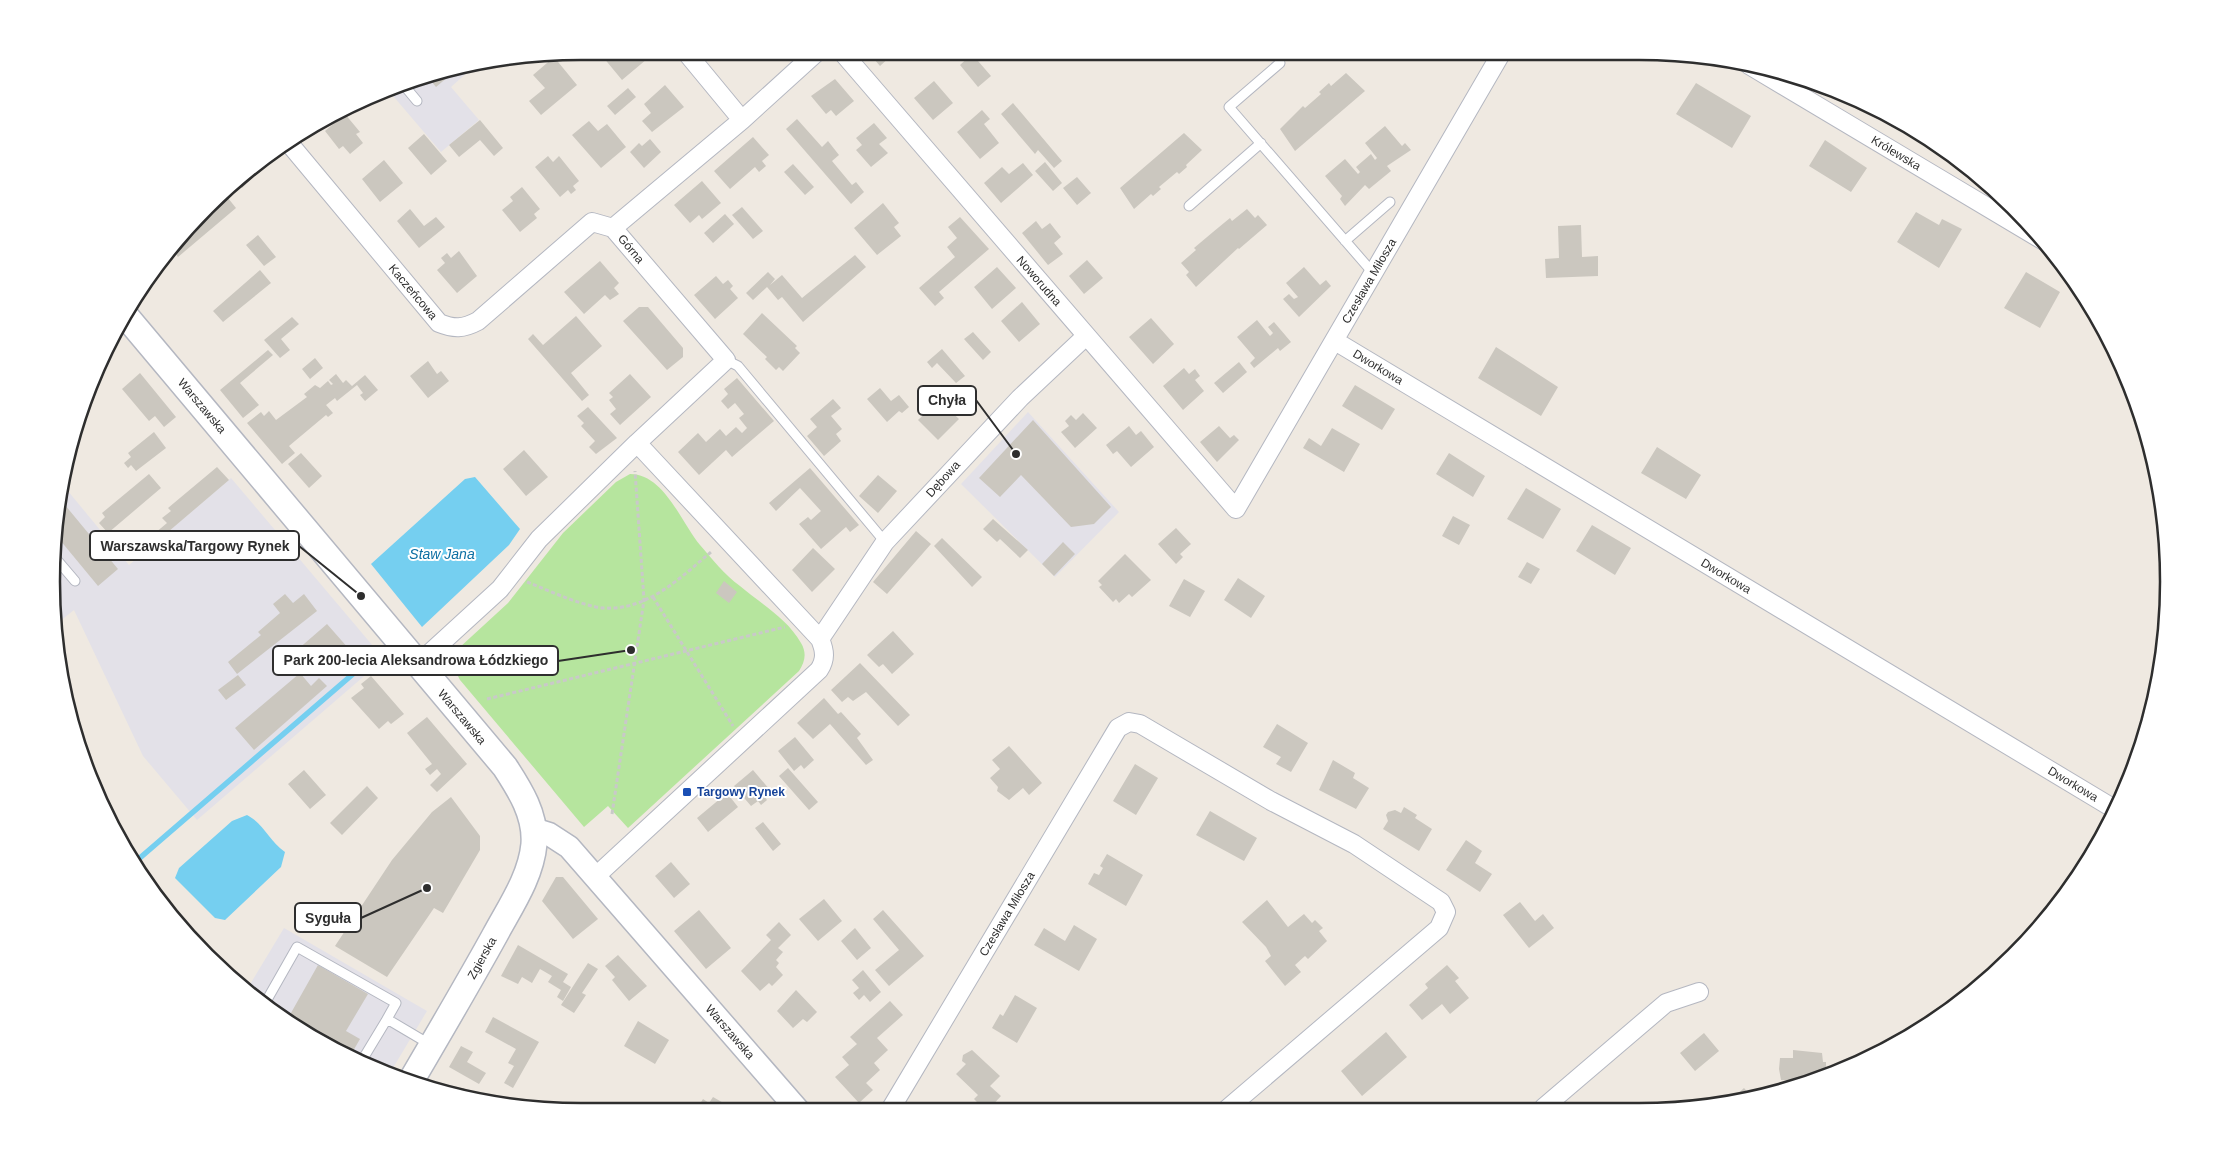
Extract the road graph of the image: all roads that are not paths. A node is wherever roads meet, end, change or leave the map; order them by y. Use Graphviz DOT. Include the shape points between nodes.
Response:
graph roads {
  1 [pos="692,60"];
  2 [pos="809,60"];
  3 [pos="849,60"];
  4 [pos="1497,60"];
  5 [pos="1280,63"];
  6 [pos="1768,77"];
  7 [pos="408,90"];
  8 [pos="417,101"];
  9 [pos="742,120"];
  10 [pos="1261,143"];
  11 [pos="293,148"];
  12 [pos="1390,202"];
  13 [pos="1190,206"];
  14 [pos="2020,227"];
  15 [pos="613,228"];
  16 [pos="1345,241"];
  17 [pos="1374,274"];
  18 [pos="130,320"];
  19 [pos="1086,336"];
  20 [pos="1335,341"];
  21 [pos="726,360"];
  22 [pos="637,443"];
  23 [pos="1236,509"];
  24 [pos="885,542"];
  25 [pos="61,564"];
  26 [pos="76,581"];
  27 [pos="820,640"];
  28 [pos="418,664"];
  29 [pos="2109,806"];
  30 [pos="533,829"];
  31 [pos="595,876"];
  32 [pos="1699,992"];
  33 [pos="268,998"];
  34 [pos="387,1018"];
  35 [pos="432,1045"];
  36 [pos="365,1055"];
  37 [pos="414,1075"];
  38 [pos="792,1103"];
  39 [pos="894,1103"];
  40 [pos="1234,1103"];
  41 [pos="1549,1103"];
  1 -- 9 [label="street"];
  2 -- 9 [label="street, Górna"];
  3 -- 19 [label="street, Noworudna"];
  4 -- 17 [label="street, Czesława Miłosza"];
  5 -- 10 [label="lane" via="1229,107"];
  6 -- 14 [label="street, Królewska"];
  7 -- 8 [label="lane"];
  9 -- 15 [label="street, Górna"];
  10 -- 13 [label="lane"];
  10 -- 16 [label="lane"];
  11 -- 15 [label="street, Kaczeńcowa" via="438,323 449,327 465,328 478,321 592,222"];
  12 -- 16 [label="lane"];
  15 -- 21 [label="street, Górna"];
  16 -- 17 [label="lane"];
  17 -- 20 [label="street, Czesława Miłosza"];
  18 -- 28 [label="main road, Warszawska"];
  19 -- 23 [label="street, Noworudna"];
  19 -- 24 [label="street, Dębowa" via="1020,398"];
  20 -- 23 [label="street, Czesława Miłosza"];
  20 -- 29 [label="street, Dworkowa"];
  21 -- 22 [label="street"];
  21 -- 24 [label="lane" via="738,366"];
  22 -- 27 [label="street"];
  22 -- 28 [label="street" via="539,539 500,589"];
  24 -- 27 [label="street, Dębowa"];
  25 -- 26 [label="lane"];
  27 -- 31 [label="street" via="824,661 819,670"];
  28 -- 30 [label="main road, Warszawska" via="505,767 524,800"];
  30 -- 31 [label="street, Warszawska" via="561,841"];
  30 -- 35 [label="main road, Zgierska" via="531,862 521,886"];
  31 -- 38 [label="street, Warszawska"];
  32 -- 41 [label="street" via="1666,1003"];
  33 -- 34 [label="lane" via="297,947 396,1002"];
  34 -- 35 [label="lane"];
  34 -- 36 [label="lane"];
  35 -- 37 [label="main road, Zgierska"];
  39 -- 40 [label="street, Czesława Miłosza" via="1118,728 1129,722 1140,724 1270,801 1354,844 1441,902 1446,912 1440,928"];
}
